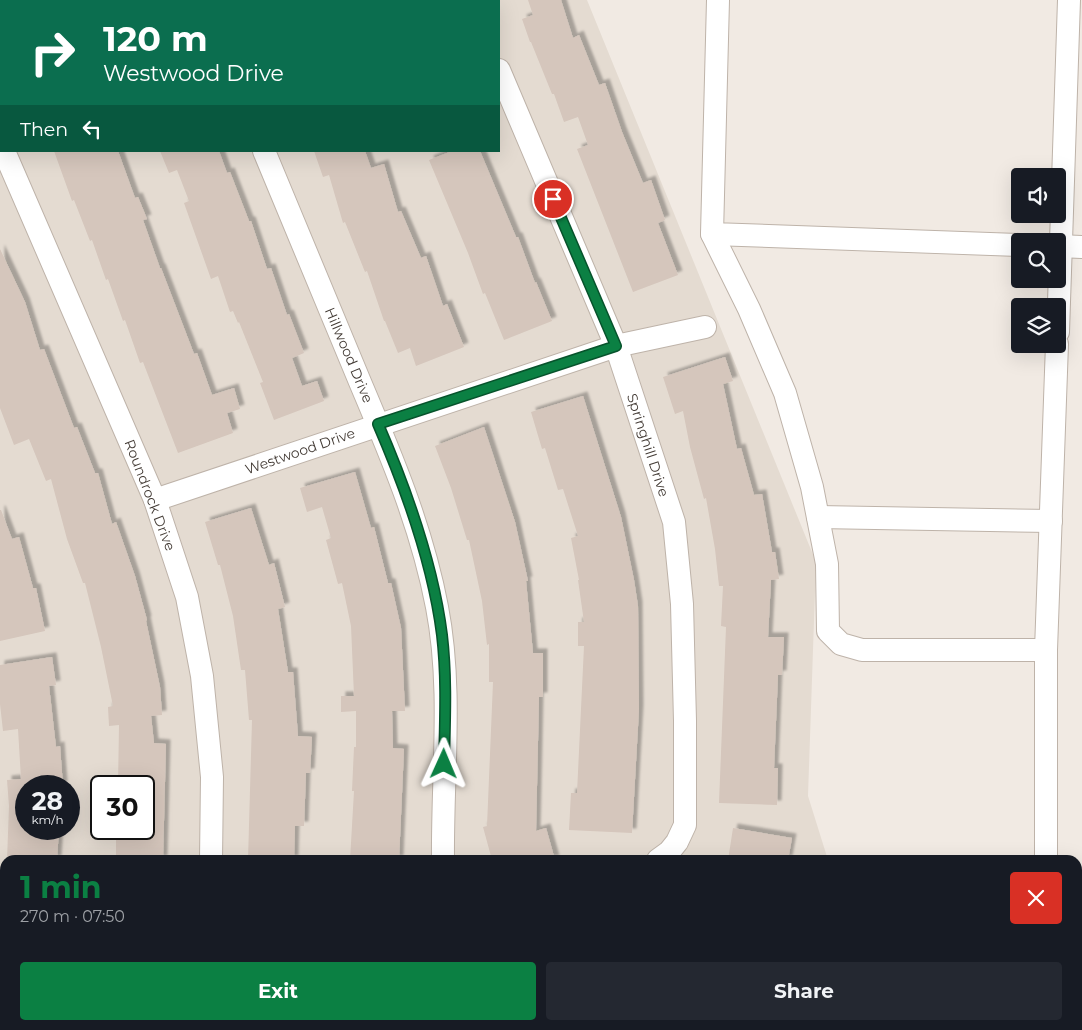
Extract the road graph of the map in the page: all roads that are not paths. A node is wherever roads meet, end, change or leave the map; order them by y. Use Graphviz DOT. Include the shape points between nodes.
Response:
graph roads {
  1 [pos="718,0"];
  2 [pos="1069,0"];
  3 [pos="500,72"];
  4 [pos="4,152"];
  5 [pos="264,152"];
  6 [pos="712,234"];
  7 [pos="1011,245"];
  8 [pos="1067,246"];
  9 [pos="1062,298"];
  10 [pos="705,327"];
  11 [pos="616,346"];
  12 [pos="1057,353"];
  13 [pos="378,424"];
  14 [pos="155,500"];
  15 [pos="818,517"];
  16 [pos="1051,521"];
  17 [pos="1046,650"];
  18 [pos="210,855"];
  19 [pos="443,855"];
  20 [pos="665,855"];
  21 [pos="1046,855"];
  1 -- 6 [label="street"];
  2 -- 8 [label="street"];
  3 -- 11 [label="street, Springhill Drive"];
  4 -- 14 [label="street, Roundrock Drive"];
  5 -- 13 [label="street, Hillwood Drive"];
  6 -- 7 [label="street"];
  6 -- 15 [label="street" via="785,393"];
  8 -- 9 [label="street"];
  10 -- 11 [label="street, Westwood Drive"];
  11 -- 13 [label="street, Westwood Drive"];
  11 -- 20 [label="street, Springhill Drive" via="674,522 682,604 685,825 677,842"];
  12 -- 16 [label="street"];
  13 -- 14 [label="street, Westwood Drive"];
  13 -- 19 [label="street, Hillwood Drive" via="416,525 442,635 446,685"];
  14 -- 18 [label="street, Roundrock Drive" via="187,597 202,676 212,777"];
  15 -- 16 [label="street"];
  15 -- 17 [label="street" via="827,564 828,631 841,644 862,650"];
  16 -- 17 [label="street"];
  17 -- 21 [label="street"];
}
